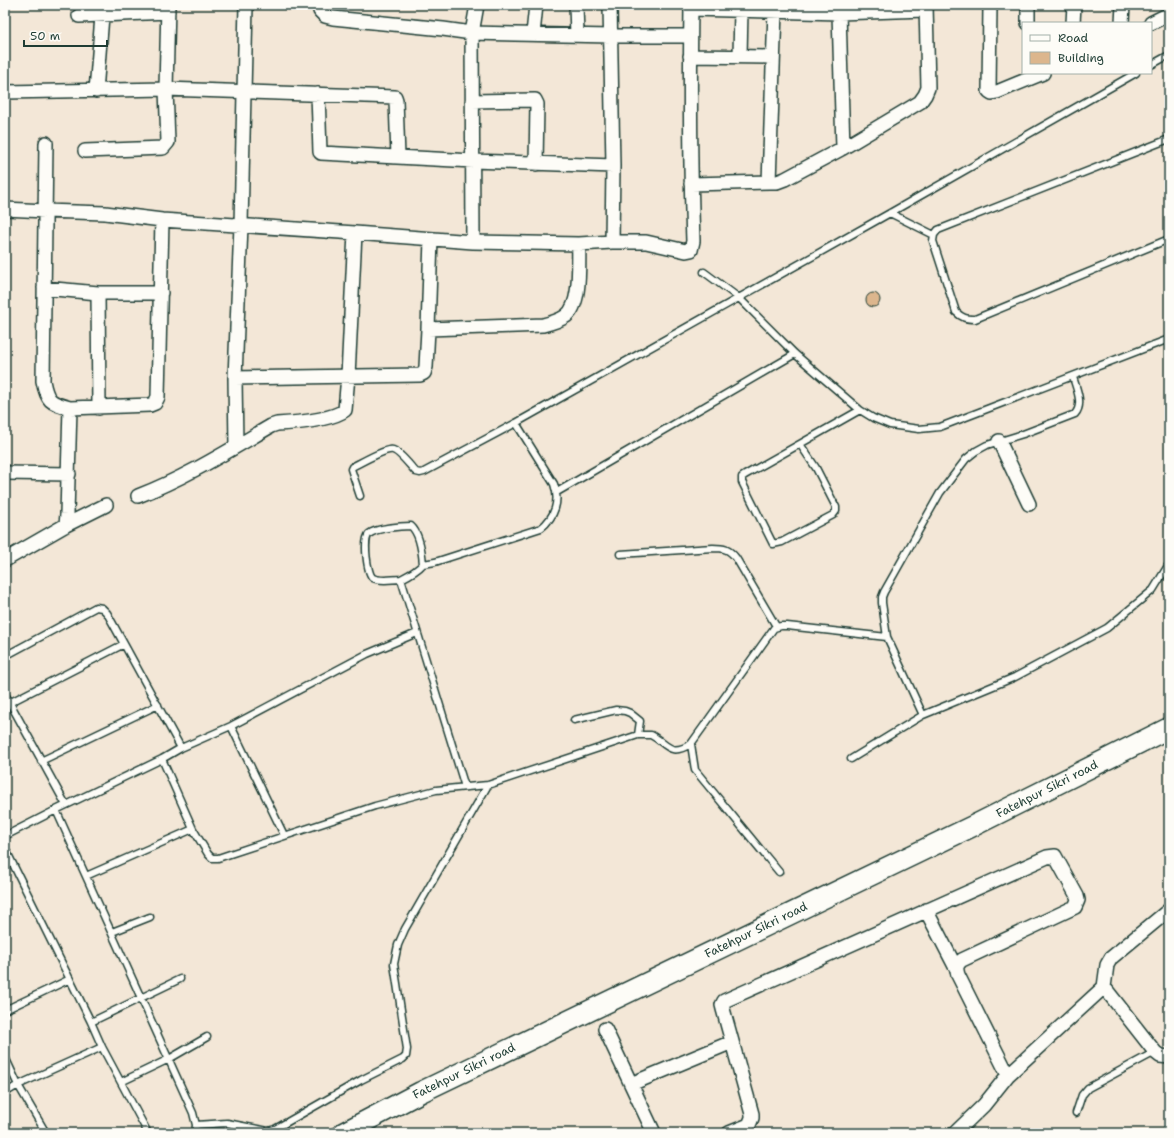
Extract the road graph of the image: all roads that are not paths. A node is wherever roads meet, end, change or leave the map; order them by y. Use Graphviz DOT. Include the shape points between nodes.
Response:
graph roads {
  1 [pos="246,5"];
  2 [pos="320,5"];
  3 [pos="477,5"];
  4 [pos="536,5"];
  5 [pos="576,5"];
  6 [pos="610,5"];
  7 [pos="990,5"];
  8 [pos="1028,5"];
  9 [pos="1074,5"];
  10 [pos="1123,5"];
  11 [pos="691,7"];
  12 [pos="168,8"];
  13 [pos="926,8"];
  14 [pos="741,10"];
  15 [pos="774,11"];
  16 [pos="1168,11"];
  17 [pos="839,13"];
  18 [pos="79,16"];
  19 [pos="102,16"];
  20 [pos="1028,22"];
  21 [pos="1073,22"];
  22 [pos="1122,22"];
  23 [pos="1152,22"];
  24 [pos="472,33"];
  25 [pos="533,34"];
  26 [pos="577,35"];
  27 [pos="610,36"];
  28 [pos="690,36"];
  29 [pos="1169,54"];
  30 [pos="690,56"];
  31 [pos="740,56"];
  32 [pos="773,57"];
  33 [pos="1152,64"];
  34 [pos="1039,74"];
  35 [pos="1134,74"];
  36 [pos="1026,77"];
  37 [pos="166,90"];
  38 [pos="96,91"];
  39 [pos="244,91"];
  40 [pos="5,92"];
  41 [pos="318,94"];
  42 [pos="472,101"];
  43 [pos="1169,139"];
  44 [pos="46,143"];
  45 [pos="843,148"];
  46 [pos="85,151"];
  47 [pos="398,157"];
  48 [pos="472,161"];
  49 [pos="536,164"];
  50 [pos="613,166"];
  51 [pos="769,182"];
  52 [pos="691,184"];
  53 [pos="5,209"];
  54 [pos="45,212"];
  55 [pos="890,213"];
  56 [pos="162,220"];
  57 [pos="241,224"];
  58 [pos="355,233"];
  59 [pos="934,235"];
  60 [pos="431,239"];
  61 [pos="1169,239"];
  62 [pos="473,242"];
  63 [pos="612,242"];
  64 [pos="579,244"];
  65 [pos="704,272"];
  66 [pos="44,288"];
  67 [pos="98,293"];
  68 [pos="161,293"];
  69 [pos="739,298"];
  70 [pos="428,329"];
  71 [pos="1169,339"];
  72 [pos="795,354"];
  73 [pos="348,376"];
  74 [pos="1073,377"];
  75 [pos="235,378"];
  76 [pos="70,408"];
  77 [pos="99,408"];
  78 [pos="860,410"];
  79 [pos="516,423"];
  80 [pos="999,441"];
  81 [pos="800,444"];
  82 [pos="236,446"];
  83 [pos="5,473"];
  84 [pos="68,474"];
  85 [pos="556,492"];
  86 [pos="138,496"];
  87 [pos="360,496"];
  88 [pos="1029,504"];
  89 [pos="106,505"];
  90 [pos="66,525"];
  91 [pos="620,554"];
  92 [pos="5,560"];
  93 [pos="423,564"];
  94 [pos="1169,564"];
  95 [pos="401,579"];
  96 [pos="776,626"];
  97 [pos="417,633"];
  98 [pos="887,637"];
  99 [pos="124,644"];
  100 [pos="5,656"];
  101 [pos="5,694"];
  102 [pos="9,703"];
  103 [pos="158,705"];
  104 [pos="923,715"];
  105 [pos="574,720"];
  106 [pos="231,726"];
  107 [pos="1169,728"];
  108 [pos="638,735"];
  109 [pos="691,744"];
  110 [pos="181,748"];
  111 [pos="162,759"];
  112 [pos="851,759"];
  113 [pos="41,761"];
  114 [pos="488,785"];
  115 [pos="465,787"];
  116 [pos="66,805"];
  117 [pos="56,810"];
  118 [pos="193,829"];
  119 [pos="5,836"];
  120 [pos="284,836"];
  121 [pos="5,848"];
  122 [pos="779,872"];
  123 [pos="86,876"];
  124 [pos="926,910"];
  125 [pos="1169,910"];
  126 [pos="150,917"];
  127 [pos="112,932"];
  128 [pos="956,968"];
  129 [pos="70,979"];
  130 [pos="180,979"];
  131 [pos="1104,987"];
  132 [pos="141,997"];
  133 [pos="5,1010"];
  134 [pos="91,1022"];
  135 [pos="605,1029"];
  136 [pos="207,1037"];
  137 [pos="732,1042"];
  138 [pos="102,1047"];
  139 [pos="1155,1052"];
  140 [pos="5,1057"];
  141 [pos="1169,1057"];
  142 [pos="169,1058"];
  143 [pos="1008,1075"];
  144 [pos="121,1082"];
  145 [pos="631,1084"];
  146 [pos="18,1085"];
  147 [pos="5,1093"];
  148 [pos="1076,1113"];
  149 [pos="196,1125"];
  150 [pos="46,1133"];
  151 [pos="148,1133"];
  152 [pos="195,1133"];
  153 [pos="343,1133"];
  154 [pos="654,1133"];
  155 [pos="729,1133"];
  156 [pos="955,1133"];
  1 -- 39 [label="street"];
  2 -- 24 [label="street" via="320,11 332,18"];
  3 -- 24 [label="street"];
  4 -- 25 [label="street"];
  5 -- 26 [label="street"];
  6 -- 27 [label="street"];
  7 -- 36 [label="street" via="989,91 997,92"];
  8 -- 20 [label="street"];
  9 -- 21 [label="street"];
  10 -- 22 [label="street"];
  11 -- 14 [label="street"];
  11 -- 28 [label="street"];
  12 -- 19 [label="street"];
  12 -- 37 [label="street"];
  13 -- 17 [label="street"];
  13 -- 45 [label="street" via="928,88 925,95 914,106"];
  14 -- 15 [label="street"];
  14 -- 31 [label="street"];
  15 -- 17 [label="street"];
  15 -- 32 [label="street"];
  16 -- 23 [label="street"];
  17 -- 45 [label="street"];
  18 -- 19 [label="street"];
  19 -- 38 [label="street"];
  24 -- 25 [label="street"];
  24 -- 42 [label="street"];
  25 -- 26 [label="street"];
  26 -- 27 [label="street"];
  27 -- 28 [label="street"];
  27 -- 50 [label="street"];
  28 -- 30 [label="street"];
  29 -- 33 [label="lane"];
  30 -- 31 [label="street"];
  30 -- 52 [label="street"];
  31 -- 32 [label="street"];
  32 -- 51 [label="street"];
  34 -- 36 [label="street"];
  35 -- 55 [label="lane"];
  37 -- 38 [label="street"];
  37 -- 39 [label="street"];
  37 -- 46 [label="street" via="168,142 163,148"];
  38 -- 40 [label="street"];
  39 -- 41 [label="street"];
  39 -- 57 [label="street"];
  41 -- 47 [label="street" via="320,152"];
  41 -- 47 [label="street" via="395,97"];
  42 -- 48 [label="street"];
  42 -- 49 [label="street" via="535,100"];
  43 -- 59 [label="lane" via="938,230"];
  44 -- 54 [label="street"];
  45 -- 51 [label="street" via="785,179"];
  47 -- 48 [label="street"];
  48 -- 49 [label="street"];
  48 -- 62 [label="street"];
  49 -- 50 [label="street"];
  50 -- 63 [label="street"];
  51 -- 52 [label="street"];
  52 -- 63 [label="street" via="691,250 646,242"];
  53 -- 54 [label="street"];
  54 -- 56 [label="street" via="105,213"];
  54 -- 66 [label="street"];
  55 -- 59 [label="lane"];
  55 -- 69 [label="lane"];
  56 -- 57 [label="street"];
  56 -- 68 [label="street"];
  57 -- 58 [label="street"];
  57 -- 75 [label="street"];
  58 -- 60 [label="street"];
  58 -- 73 [label="street"];
  59 -- 61 [label="lane" via="933,241 956,312 968,319 975,319"];
  60 -- 62 [label="street"];
  60 -- 70 [label="street"];
  62 -- 64 [label="street"];
  63 -- 64 [label="street"];
  64 -- 70 [label="street" via="577,296 574,306 567,315 555,322 543,325"];
  65 -- 69 [label="lane"];
  66 -- 67 [label="street"];
  66 -- 76 [label="street" via="44,387 51,402"];
  67 -- 68 [label="street"];
  67 -- 77 [label="street"];
  68 -- 77 [label="street" via="158,397 155,403"];
  69 -- 72 [label="lane"];
  69 -- 79 [label="lane"];
  70 -- 73 [label="street" via="424,374"];
  71 -- 74 [label="lane"];
  72 -- 78 [label="lane"];
  72 -- 85 [label="lane"];
  73 -- 75 [label="street"];
  73 -- 82 [label="street" via="344,410 340,414 277,424"];
  74 -- 78 [label="lane" via="930,429 890,425"];
  74 -- 80 [label="lane" via="1080,403 1075,414"];
  75 -- 82 [label="street"];
  76 -- 77 [label="street"];
  76 -- 84 [label="street"];
  78 -- 81 [label="lane"];
  79 -- 85 [label="lane" via="554,484"];
  79 -- 87 [label="lane" via="420,473 398,453 393,450 385,451 352,467"];
  80 -- 88 [label="street"];
  80 -- 98 [label="lane" via="976,451 966,459 940,493 907,549 882,597"];
  81 -- 81 [label="lane" via="742,477 742,482 773,544 782,542 836,511 816,468"];
  82 -- 86 [label="street" via="198,468"];
  83 -- 84 [label="street"];
  84 -- 90 [label="street"];
  85 -- 93 [label="lane" via="554,514 541,528"];
  89 -- 90 [label="street"];
  90 -- 92 [label="street"];
  91 -- 96 [label="lane" via="713,548 728,550 736,558"];
  93 -- 95 [label="lane"];
  93 -- 95 [label="lane" via="416,530 411,526 376,530 369,534 366,541 372,577 378,580"];
  94 -- 104 [label="lane" via="1153,590 1107,628 1016,677"];
  95 -- 97 [label="lane"];
  96 -- 98 [label="lane"];
  96 -- 109 [label="lane"];
  97 -- 106 [label="lane" via="367,654"];
  97 -- 115 [label="lane"];
  98 -- 104 [label="lane"];
  99 -- 100 [label="lane" via="107,613 96,607"];
  99 -- 102 [label="lane"];
  99 -- 103 [label="lane"];
  101 -- 102 [label="lane"];
  102 -- 113 [label="lane"];
  103 -- 110 [label="lane"];
  103 -- 113 [label="lane"];
  104 -- 112 [label="lane"];
  105 -- 108 [label="lane" via="616,710 625,711 640,721"];
  106 -- 110 [label="lane"];
  106 -- 120 [label="lane"];
  107 -- 153 [label="main road, Fatehpur Sikri road" via="961,832 422,1092"];
  108 -- 109 [label="lane" via="656,737 672,750 683,749"];
  108 -- 114 [label="lane"];
  109 -- 122 [label="lane" via="695,770"];
  110 -- 111 [label="lane"];
  111 -- 116 [label="lane"];
  111 -- 118 [label="lane"];
  113 -- 116 [label="lane"];
  114 -- 115 [label="lane"];
  114 -- 149 [label="lane" via="398,945 394,964 406,1056 275,1129 268,1131 228,1123"];
  115 -- 120 [label="lane" via="436,790 375,806"];
  116 -- 117 [label="lane"];
  117 -- 119 [label="lane"];
  117 -- 123 [label="lane"];
  118 -- 120 [label="lane" via="212,858"];
  118 -- 123 [label="lane"];
  121 -- 129 [label="lane"];
  123 -- 127 [label="lane"];
  124 -- 128 [label="street"];
  124 -- 128 [label="street" via="1048,857 1055,856 1058,859 1077,896 1075,907 962,960"];
  124 -- 137 [label="street" via="727,998 722,1004"];
  125 -- 131 [label="street" via="1111,958 1107,965"];
  126 -- 127 [label="lane"];
  127 -- 132 [label="lane"];
  128 -- 143 [label="street"];
  129 -- 133 [label="lane"];
  129 -- 134 [label="lane"];
  130 -- 132 [label="lane"];
  131 -- 139 [label="street"];
  131 -- 143 [label="street"];
  132 -- 134 [label="lane"];
  132 -- 142 [label="lane"];
  134 -- 138 [label="lane"];
  135 -- 145 [label="street"];
  136 -- 142 [label="lane"];
  137 -- 145 [label="street"];
  137 -- 155 [label="street" via="752,1118 749,1125"];
  138 -- 144 [label="lane"];
  138 -- 146 [label="lane"];
  139 -- 141 [label="street" via="1160,1056"];
  139 -- 148 [label="lane" via="1088,1088 1082,1095"];
  140 -- 146 [label="lane"];
  142 -- 144 [label="lane"];
  142 -- 149 [label="lane"];
  143 -- 156 [label="street" via="984,1105"];
  144 -- 151 [label="lane"];
  145 -- 154 [label="street"];
  146 -- 147 [label="lane"];
  146 -- 150 [label="lane"];
  149 -- 152 [label="lane"];
}
